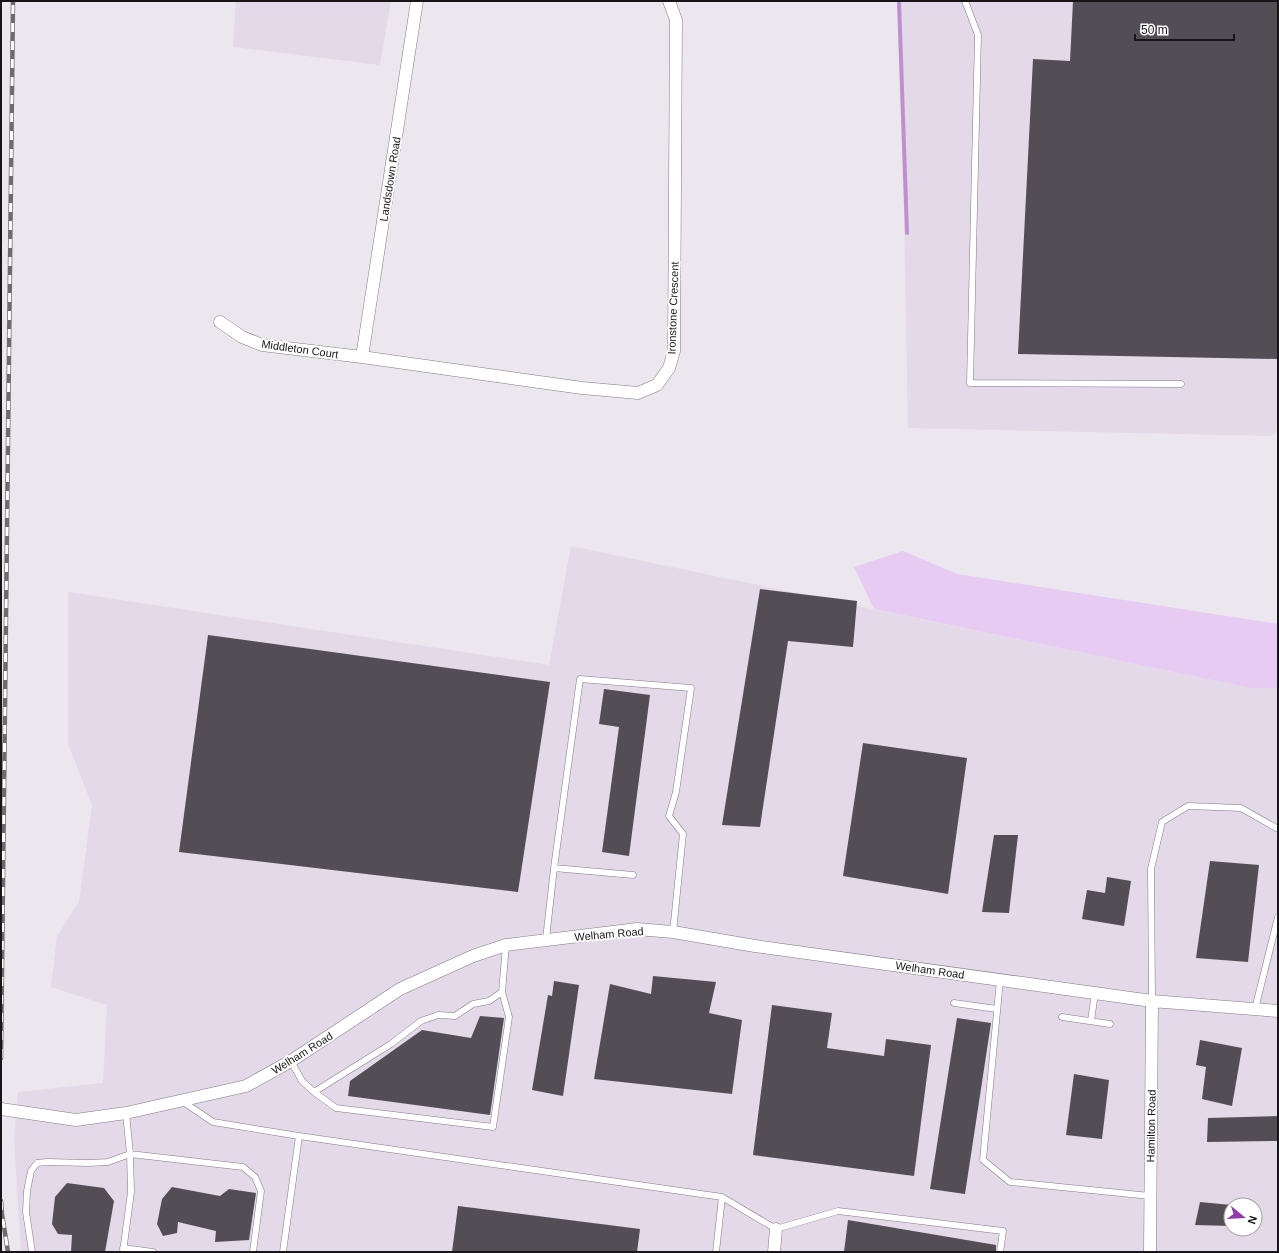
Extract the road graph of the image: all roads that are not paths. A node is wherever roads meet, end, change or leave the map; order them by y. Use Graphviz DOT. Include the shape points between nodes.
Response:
graph roads {
  1 [pos="418,1"];
  2 [pos="669,1"];
  3 [pos="965,1"];
  4 [pos="220,322"];
  5 [pos="362,357"];
  6 [pos="1181,384"];
  7 [pos="1278,829"];
  8 [pos="554,868"];
  9 [pos="633,875"];
  10 [pos="1278,917"];
  11 [pos="674,932"];
  12 [pos="546,939"];
  13 [pos="506,945"];
  14 [pos="1000,980"];
  15 [pos="502,992"];
  16 [pos="1095,993"];
  17 [pos="1152,1000"];
  18 [pos="954,1003"];
  19 [pos="997,1009"];
  20 [pos="1255,1009"];
  21 [pos="1278,1011"];
  22 [pos="1062,1017"];
  23 [pos="1091,1021"];
  24 [pos="1110,1024"];
  25 [pos="291,1061"];
  26 [pos="314,1092"];
  27 [pos="182,1101"];
  28 [pos="1,1109"];
  29 [pos="126,1113"];
  30 [pos="299,1136"];
  31 [pos="130,1154"];
  32 [pos="1150,1196"];
  33 [pos="722,1197"];
  34 [pos="776,1229"];
  35 [pos="123,1250"];
  36 [pos="32,1252"];
  37 [pos="154,1252"];
  38 [pos="253,1252"];
  39 [pos="283,1252"];
  40 [pos="716,1252"];
  41 [pos="774,1252"];
  42 [pos="1000,1252"];
  43 [pos="1150,1252"];
  1 -- 5 [label="street, Landsdown Road"];
  2 -- 5 [label="street, Ironstone Crescent" via="676,20 674,351 669,368 657,385 638,393 582,388"];
  3 -- 6 [label="lane" via="978,35 970,383"];
  4 -- 5 [label="street, Middleton Court" via="242,337 262,345"];
  7 -- 17 [label="lane" via="1242,808 1188,806 1162,822 1151,869"];
  8 -- 9 [label="lane"];
  8 -- 11 [label="lane" via="580,679 691,688 676,792 669,816 683,834"];
  8 -- 12 [label="lane"];
  10 -- 20 [label="lane"];
  11 -- 12 [label="street, Welham Road" via="637,929"];
  11 -- 14 [label="street, Welham Road" via="755,946"];
  12 -- 13 [label="street, Welham Road"];
  13 -- 15 [label="lane"];
  13 -- 25 [label="street, Welham Road" via="473,956 400,988"];
  14 -- 16 [label="street, Welham Road"];
  14 -- 19 [label="lane"];
  15 -- 26 [label="lane" via="489,1001 473,1004 455,1016 438,1015 421,1021 391,1044"];
  15 -- 26 [label="lane" via="509,1017 493,1127 336,1108"];
  16 -- 17 [label="street, Welham Road"];
  16 -- 23 [label="lane"];
  17 -- 20 [label="street, Welham Road"];
  17 -- 32 [label="street, Hamilton Road"];
  18 -- 19 [label="lane"];
  19 -- 32 [label="lane" via="983,1160 1010,1182"];
  20 -- 21 [label="street, Welham Road"];
  22 -- 23 [label="lane"];
  23 -- 24 [label="lane"];
  25 -- 26 [label="lane" via="302,1081"];
  25 -- 27 [label="street, Welham Road" via="246,1086"];
  27 -- 29 [label="street, Welham Road"];
  27 -- 30 [label="lane" via="213,1122"];
  28 -- 29 [label="street, Welham Road" via="76,1120"];
  29 -- 31 [label="lane"];
  30 -- 33 [label="lane"];
  30 -- 39 [label="lane"];
  31 -- 35 [label="lane" via="131,1192"];
  31 -- 36 [label="lane" via="108,1162 38,1163 31,1171 27,1191 26,1212"];
  31 -- 38 [label="lane" via="243,1167 255,1177 262,1191"];
  32 -- 43 [label="street, Hamilton Road"];
  33 -- 34 [label="lane"];
  33 -- 40 [label="lane"];
  34 -- 41 [label="street"];
  34 -- 42 [label="lane" via="838,1210 1003,1231"];
  35 -- 37 [label="lane"];
}
